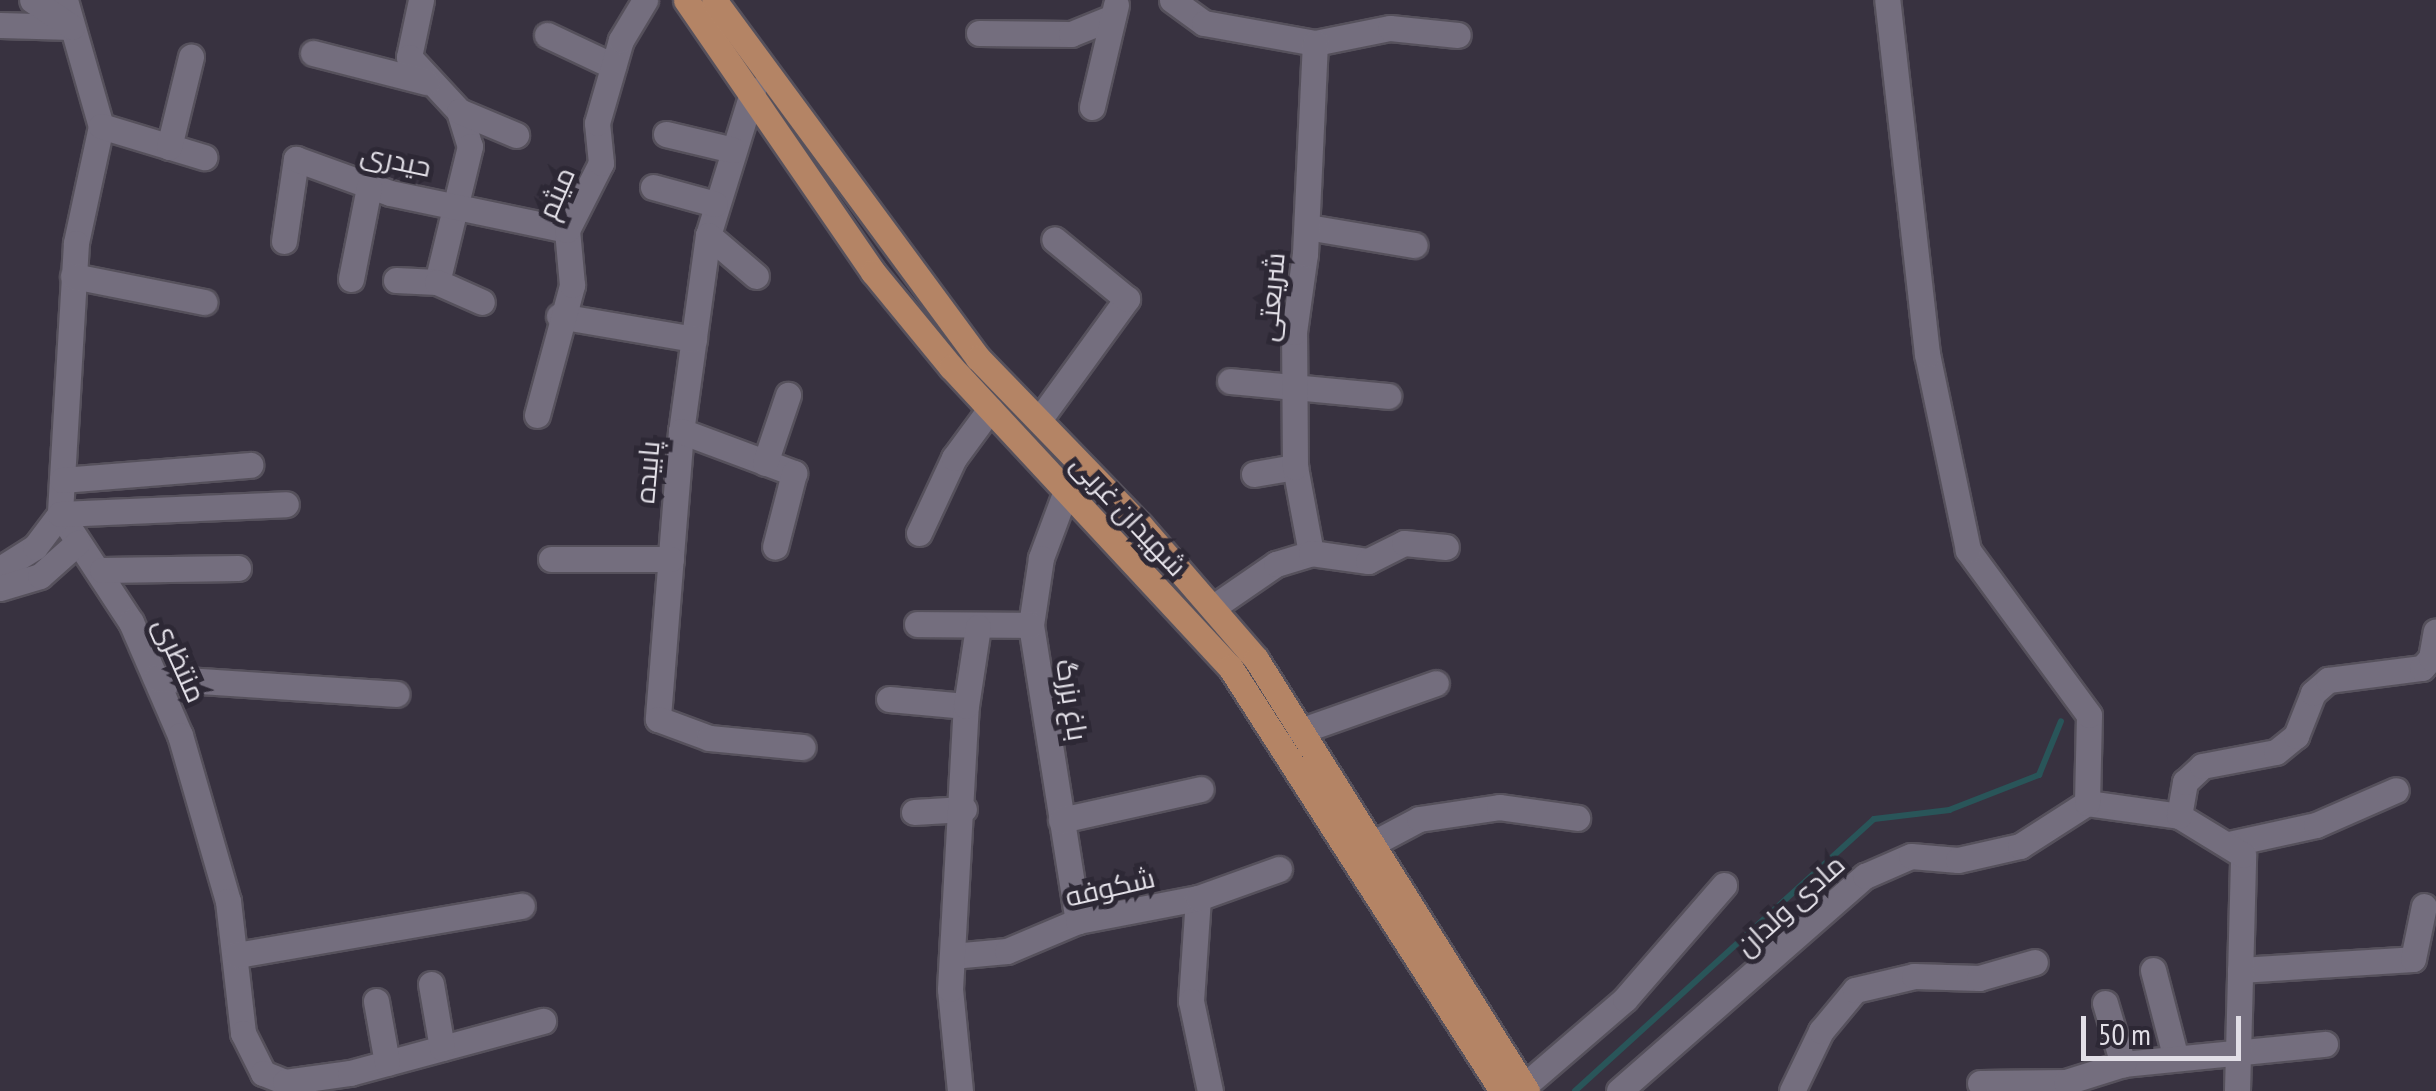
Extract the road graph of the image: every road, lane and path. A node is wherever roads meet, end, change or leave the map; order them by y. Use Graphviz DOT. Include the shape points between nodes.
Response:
graph roads {
  1 [pos="32,0"];
  2 [pos="64,0"];
  3 [pos="421,0"];
  4 [pos="645,0"];
  5 [pos="686,0"];
  6 [pos="714,0"];
  7 [pos="1172,0"];
  8 [pos="1887,0"];
  9 [pos="1115,8"];
  10 [pos="0,25"];
  11 [pos="72,26"];
  12 [pos="979,33"];
  13 [pos="548,34"];
  14 [pos="1458,35"];
  15 [pos="1315,43"];
  16 [pos="313,53"];
  17 [pos="191,57"];
  18 [pos="613,66"];
  19 [pos="426,82"];
  20 [pos="753,90"];
  21 [pos="1092,106"];
  22 [pos="459,110"];
  23 [pos="101,126"];
  24 [pos="666,134"];
  25 [pos="516,135"];
  26 [pos="170,147"];
  27 [pos="733,150"];
  28 [pos="204,157"];
  29 [pos="369,187"];
  30 [pos="653,187"];
  31 [pos="456,203"];
  32 [pos="715,204"];
  33 [pos="1307,227"];
  34 [pos="567,230"];
  35 [pos="708,235"];
  36 [pos="1054,239"];
  37 [pos="284,241"];
  38 [pos="1414,246"];
  39 [pos="73,276"];
  40 [pos="756,276"];
  41 [pos="351,279"];
  42 [pos="396,280"];
  43 [pos="437,282"];
  44 [pos="204,302"];
  45 [pos="482,302"];
  46 [pos="559,316"];
  47 [pos="694,338"];
  48 [pos="1230,381"];
  49 [pos="1299,390"];
  50 [pos="788,395"];
  51 [pos="1388,396"];
  52 [pos="990,409"];
  53 [pos="537,415"];
  54 [pos="1039,420"];
  55 [pos="681,430"];
  56 [pos="765,462"];
  57 [pos="250,465"];
  58 [pos="1295,467"];
  59 [pos="1254,474"];
  60 [pos="62,480"];
  61 [pos="1066,491"];
  62 [pos="286,504"];
  63 [pos="60,514"];
  64 [pos="920,533"];
  65 [pos="76,544"];
  66 [pos="775,546"];
  67 [pos="1446,547"];
  68 [pos="1311,553"];
  69 [pos="670,558"];
  70 [pos="551,559"];
  71 [pos="238,568"];
  72 [pos="0,570"];
  73 [pos="102,570"];
  74 [pos="0,588"];
  75 [pos="1212,608"];
  76 [pos="917,624"];
  77 [pos="1031,626"];
  78 [pos="978,628"];
  79 [pos="2436,631"];
  80 [pos="156,678"];
  81 [pos="1436,684"];
  82 [pos="396,694"];
  83 [pos="890,698"];
  84 [pos="966,706"];
  85 [pos="1300,731"];
  86 [pos="803,747"];
  87 [pos="1200,789"];
  88 [pos="2396,790"];
  89 [pos="2087,803"];
  90 [pos="964,809"];
  91 [pos="914,812"];
  92 [pos="2179,816"];
  93 [pos="1577,818"];
  94 [pos="1060,820"];
  95 [pos="2229,844"];
  96 [pos="1370,845"];
  97 [pos="1278,868"];
  98 [pos="1724,885"];
  99 [pos="1198,898"];
  100 [pos="522,906"];
  101 [pos="2424,906"];
  102 [pos="1078,921"];
  103 [pos="238,955"];
  104 [pos="952,956"];
  105 [pos="2035,962"];
  106 [pos="2152,970"];
  107 [pos="2240,970"];
  108 [pos="430,984"];
  109 [pos="376,1000"];
  110 [pos="2105,1002"];
  111 [pos="542,1021"];
  112 [pos="2325,1044"];
  113 [pos="442,1048"];
  114 [pos="2236,1049"];
  115 [pos="2174,1055"];
  116 [pos="386,1063"];
  117 [pos="2123,1064"];
  118 [pos="1980,1083"];
  119 [pos="1517,1090"];
  120 [pos="960,1091"];
  121 [pos="1210,1091"];
  122 [pos="1619,1091"];
  123 [pos="1792,1091"];
  124 [pos="2237,1091"];
  1 -- 11 [label="street"];
  2 -- 11 [label="street"];
  3 -- 19 [label="street" via="409,57"];
  4 -- 18 [label="street, میثم"];
  5 -- 20 [label="main road, شهیدان غربی"];
  6 -- 54 [label="main road, شهیدان غربی" via="978,358"];
  7 -- 15 [label="street" via="1204,23"];
  8 -- 89 [label="street" via="1927,354 1952,488 1968,550 2088,715"];
  9 -- 12 [label="street" via="1072,34"];
  9 -- 21 [label="street"];
  10 -- 11 [label="street"];
  11 -- 23 [label="street"];
  13 -- 18 [label="street"];
  14 -- 15 [label="street" via="1390,28"];
  15 -- 33 [label="street, شریعتی"];
  16 -- 19 [label="street"];
  17 -- 26 [label="street"];
  18 -- 34 [label="street, میثم" via="597,123 601,164"];
  19 -- 22 [label="street"];
  20 -- 27 [label="street, پابیده"];
  20 -- 52 [label="main road, شهیدان غربی" via="873,272"];
  22 -- 25 [label="street"];
  22 -- 31 [label="street" via="470,146"];
  23 -- 26 [label="street"];
  23 -- 39 [label="street" via="86,171"];
  24 -- 27 [label="street"];
  26 -- 28 [label="street"];
  27 -- 32 [label="street, پابیده"];
  29 -- 31 [label="street, حیدری"];
  29 -- 37 [label="street, حیدری" via="296,159"];
  29 -- 41 [label="street"];
  30 -- 32 [label="street"];
  31 -- 34 [label="street, حیدری"];
  31 -- 43 [label="street"];
  32 -- 35 [label="street, پابیده"];
  33 -- 38 [label="street"];
  33 -- 49 [label="street, شریعتی" via="1296,302"];
  34 -- 46 [label="street, میثم" via="572,285"];
  35 -- 40 [label="street"];
  35 -- 47 [label="street, پابیده"];
  36 -- 54 [label="street" via="1128,300"];
  39 -- 44 [label="street"];
  39 -- 60 [label="street"];
  42 -- 43 [label="street"];
  43 -- 45 [label="street"];
  46 -- 47 [label="street"];
  46 -- 53 [label="street, میثم"];
  47 -- 55 [label="street, پابیده"];
  48 -- 49 [label="street"];
  49 -- 51 [label="street"];
  49 -- 58 [label="street, شریعتی"];
  50 -- 56 [label="street"];
  52 -- 61 [label="main road, شهیدان غربی"];
  52 -- 64 [label="street" via="954,458"];
  54 -- 75 [label="main road, شهیدان غربی"];
  55 -- 56 [label="street"];
  55 -- 69 [label="street, پابیده"];
  56 -- 66 [label="street" via="794,473"];
  57 -- 60 [label="street"];
  58 -- 59 [label="street"];
  58 -- 68 [label="street, شریعتی"];
  60 -- 63 [label="street"];
  61 -- 77 [label="street, باغ بزرگ" via="1041,558"];
  61 -- 119 [label="main road, شهیدان غربی" via="1230,667"];
  62 -- 63 [label="street"];
  63 -- 65 [label="street, منتظری"];
  63 -- 72 [label="street" via="35,547"];
  65 -- 73 [label="street, منتظری"];
  65 -- 74 [label="street" via="40,576"];
  67 -- 68 [label="street" via="1404,543 1368,561"];
  68 -- 75 [label="street" via="1276,564"];
  69 -- 70 [label="street"];
  69 -- 86 [label="street, پابیده" via="658,719 709,738"];
  71 -- 73 [label="street"];
  73 -- 80 [label="street, منتظری"];
  75 -- 85 [label="main road, شهیدان غربی" via="1256,659"];
  76 -- 78 [label="street"];
  77 -- 78 [label="street"];
  77 -- 94 [label="street, باغ بزرگ"];
  78 -- 84 [label="street"];
  79 -- 92 [label="street" via="2422,668 2328,680 2313,693 2296,736 2276,752 2202,766 2184,782"];
  80 -- 82 [label="street"];
  80 -- 103 [label="street, منتظری" via="200,793"];
  81 -- 85 [label="street"];
  83 -- 84 [label="street"];
  84 -- 90 [label="street"];
  85 -- 96 [label="main road, شهیدان غربی"];
  87 -- 94 [label="street"];
  88 -- 95 [label="street" via="2316,825"];
  89 -- 92 [label="street"];
  89 -- 122 [label="street, مادی ولدان" via="2020,846 1958,860 1910,856 1865,876"];
  90 -- 91 [label="street"];
  90 -- 104 [label="street"];
  92 -- 95 [label="street"];
  93 -- 96 [label="street" via="1499,807 1419,819"];
  94 -- 102 [label="street, باغ بزرگ"];
  95 -- 107 [label="street" via="2244,855"];
  96 -- 119 [label="main road, شهیدان غربی"];
  97 -- 99 [label="street, شکوفه"];
  98 -- 119 [label="street" via="1625,999"];
  99 -- 102 [label="street, شکوفه"];
  99 -- 121 [label="street" via="1190,1001"];
  100 -- 103 [label="street"];
  101 -- 107 [label="street" via="2413,959"];
  102 -- 104 [label="street, شکوفه" via="1007,950"];
  103 -- 116 [label="street, منتظری" via="243,1034 263,1073 285,1082"];
  104 -- 120 [label="street"];
  105 -- 123 [label="street" via="1978,978 1914,976 1855,990 1821,1031"];
  106 -- 115 [label="street"];
  107 -- 114 [label="street"];
  108 -- 113 [label="street"];
  109 -- 116 [label="street"];
  110 -- 117 [label="street"];
  111 -- 113 [label="street, منتظری"];
  112 -- 114 [label="street"];
  113 -- 116 [label="street, منتظری"];
  114 -- 115 [label="street"];
  114 -- 124 [label="street"];
  115 -- 117 [label="street"];
  117 -- 118 [label="street" via="2066,1082"];
}
